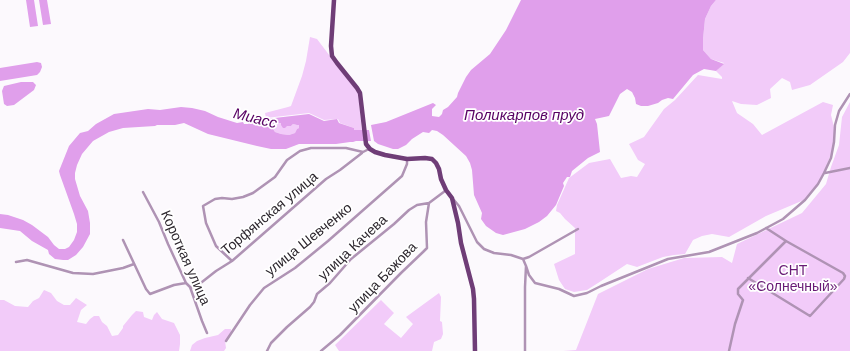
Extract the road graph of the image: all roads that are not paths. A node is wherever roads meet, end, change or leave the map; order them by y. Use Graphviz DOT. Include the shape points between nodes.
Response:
graph roads {
  1 [pos="334,0"];
  2 [pos="850,94"];
  3 [pos="370,149"];
  4 [pos="363,152"];
  5 [pos="407,159"];
  6 [pos="850,168"];
  7 [pos="824,173"];
  8 [pos="446,190"];
  9 [pos="144,192"];
  10 [pos="452,198"];
  11 [pos="429,203"];
  12 [pos="766,228"];
  13 [pos="578,229"];
  14 [pos="123,240"];
  15 [pos="786,241"];
  16 [pos="523,259"];
  17 [pos="232,261"];
  18 [pos="16,262"];
  19 [pos="134,264"];
  20 [pos="526,266"];
  21 [pos="748,278"];
  22 [pos="186,283"];
  23 [pos="190,287"];
  24 [pos="208,333"];
  25 [pos="226,341"];
  26 [pos="267,351"];
  27 [pos="321,351"];
  28 [pos="475,351"];
  29 [pos="525,351"];
  30 [pos="729,351"];
  1 -- 3 [label="main road" via="332,56 360,93 366,144"];
  2 -- 7 [label="street" via="839,111 831,158"];
  3 -- 4 [label="street, Торфянская улица"];
  3 -- 5 [label="main road" via="385,156"];
  4 -- 17 [label="street, Торфянская улица" via="326,179"];
  4 -- 17 [label="street" via="346,148 311,148 300,151 287,160 275,177 252,193 232,199 215,199 203,206 206,223 216,246"];
  5 -- 8 [label="main road" via="425,158 436,163"];
  5 -- 25 [label="street, улица Шевченко" via="402,176 295,268 264,288"];
  6 -- 7 [label="street"];
  7 -- 12 [label="street" via="805,200 783,219"];
  8 -- 10 [label="main road"];
  8 -- 11 [label="street, улица Качева"];
  9 -- 22 [label="street, Короткая улица"];
  10 -- 16 [label="street" via="459,206 477,242 484,249"];
  10 -- 28 [label="main road" via="473,289"];
  11 -- 26 [label="street, улица Качева" via="417,205 409,210 351,259 317,294 310,307 271,343"];
  11 -- 27 [label="street, улица Бажова" via="426,222 427,248"];
  12 -- 15 [label="street"];
  12 -- 20 [label="street" via="709,252 668,259 574,296 535,283"];
  13 -- 16 [label="street"];
  14 -- 19 [label="street"];
  15 -- 21 [label="street"];
  15 -- 21 [label="street" via="845,276 810,316"];
  16 -- 20 [label="street"];
  17 -- 23 [label="street, Торфянская улица" via="195,287"];
  18 -- 19 [label="street" via="27,260 73,273 93,274"];
  19 -- 22 [label="street" via="150,294"];
  20 -- 29 [label="street"];
  21 -- 30 [label="street" via="738,289 738,294 743,300"];
  22 -- 23 [label="street, Короткая улица"];
  23 -- 24 [label="street, Короткая улица"];
}
